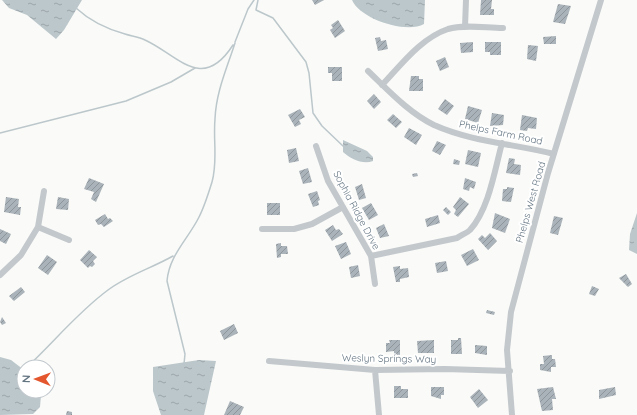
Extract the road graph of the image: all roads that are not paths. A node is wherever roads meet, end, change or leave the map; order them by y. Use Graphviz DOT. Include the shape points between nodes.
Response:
graph roads {
  1 [pos="466,0"];
  2 [pos="601,0"];
  3 [pos="465,27"];
  4 [pos="504,28"];
  5 [pos="368,71"];
  6 [pos="382,85"];
  7 [pos="502,143"];
  8 [pos="316,146"];
  9 [pos="554,154"];
  10 [pos="44,191"];
  11 [pos="342,207"];
  12 [pos="38,227"];
  13 [pos="262,229"];
  14 [pos="69,240"];
  15 [pos="371,256"];
  16 [pos="0,275"];
  17 [pos="375,284"];
  18 [pos="269,361"];
  19 [pos="375,370"];
  20 [pos="510,371"];
  21 [pos="379,415"];
  22 [pos="512,415"];
  1 -- 3 [label="street"];
  2 -- 9 [label="street, Phelps West Road"];
  3 -- 4 [label="street"];
  3 -- 6 [label="street" via="448,29 429,38"];
  5 -- 6 [label="street, Phelps Farm Road"];
  6 -- 7 [label="street, Phelps Farm Road" via="410,110 434,125 459,134"];
  7 -- 9 [label="street, Phelps Farm Road"];
  7 -- 15 [label="street" via="488,197 477,221 469,230 457,238"];
  8 -- 11 [label="street, Sophia Ridge Drive" via="328,181"];
  9 -- 20 [label="street, Phelps West Road" via="511,312 507,350"];
  10 -- 12 [label="street"];
  11 -- 13 [label="street" via="312,224 294,229"];
  11 -- 15 [label="street, Sophia Ridge Drive"];
  12 -- 14 [label="street"];
  12 -- 16 [label="street" via="21,255"];
  15 -- 17 [label="street, Sophia Ridge Drive"];
  18 -- 19 [label="street, Weslyn Springs Way"];
  19 -- 20 [label="street, Weslyn Springs Way"];
  19 -- 21 [label="street"];
  20 -- 22 [label="street, Phelps West Road"];
}
